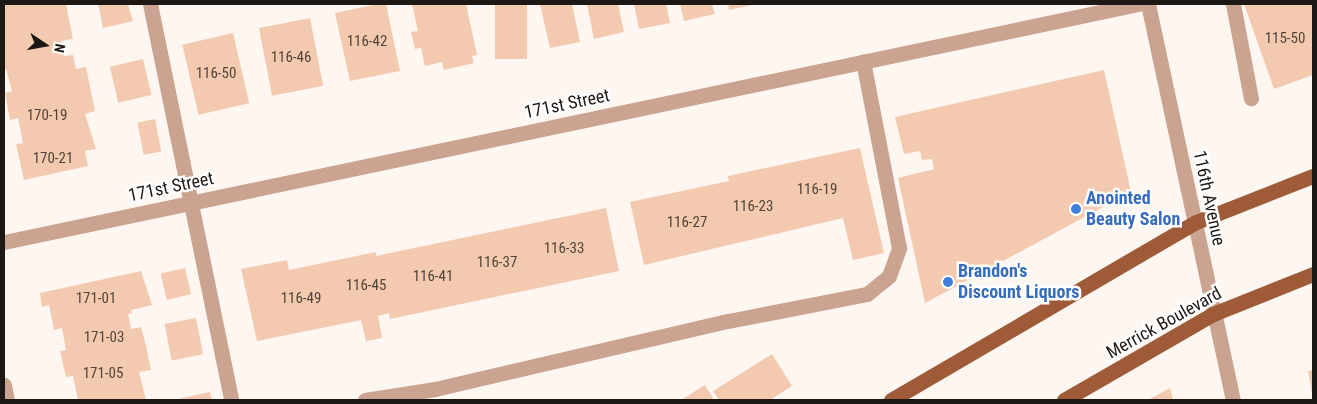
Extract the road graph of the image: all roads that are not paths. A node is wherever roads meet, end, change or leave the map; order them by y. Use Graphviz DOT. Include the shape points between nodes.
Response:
graph roads {
  1 [pos="150,4"];
  2 [pos="1138,4"];
  3 [pos="1148,4"];
  4 [pos="1233,4"];
  5 [pos="862,62"];
  6 [pos="1251,98"];
  7 [pos="1313,176"];
  8 [pos="189,202"];
  9 [pos="1196,222"];
  10 [pos="4,242"];
  11 [pos="1313,274"];
  12 [pos="1213,314"];
  13 [pos="4,385"];
  14 [pos="7,400"];
  15 [pos="231,400"];
  16 [pos="365,400"];
  17 [pos="891,400"];
  18 [pos="1064,400"];
  19 [pos="1233,400"];
  1 -- 8 [label="street"];
  2 -- 5 [label="street, 171st Street"];
  3 -- 9 [label="street, 116th Avenue"];
  4 -- 6 [label="street"];
  5 -- 8 [label="street, 171st Street"];
  5 -- 16 [label="street" via="900,248 889,276 867,294 728,321 435,390"];
  7 -- 9 [label="main road"];
  8 -- 10 [label="street, 171st Street"];
  8 -- 15 [label="street"];
  9 -- 12 [label="street, 116th Avenue"];
  9 -- 17 [label="main road"];
  11 -- 12 [label="main road, Merrick Boulevard"];
  12 -- 18 [label="main road, Merrick Boulevard"];
  12 -- 19 [label="street, 116th Avenue"];
  13 -- 14 [label="street"];
}
